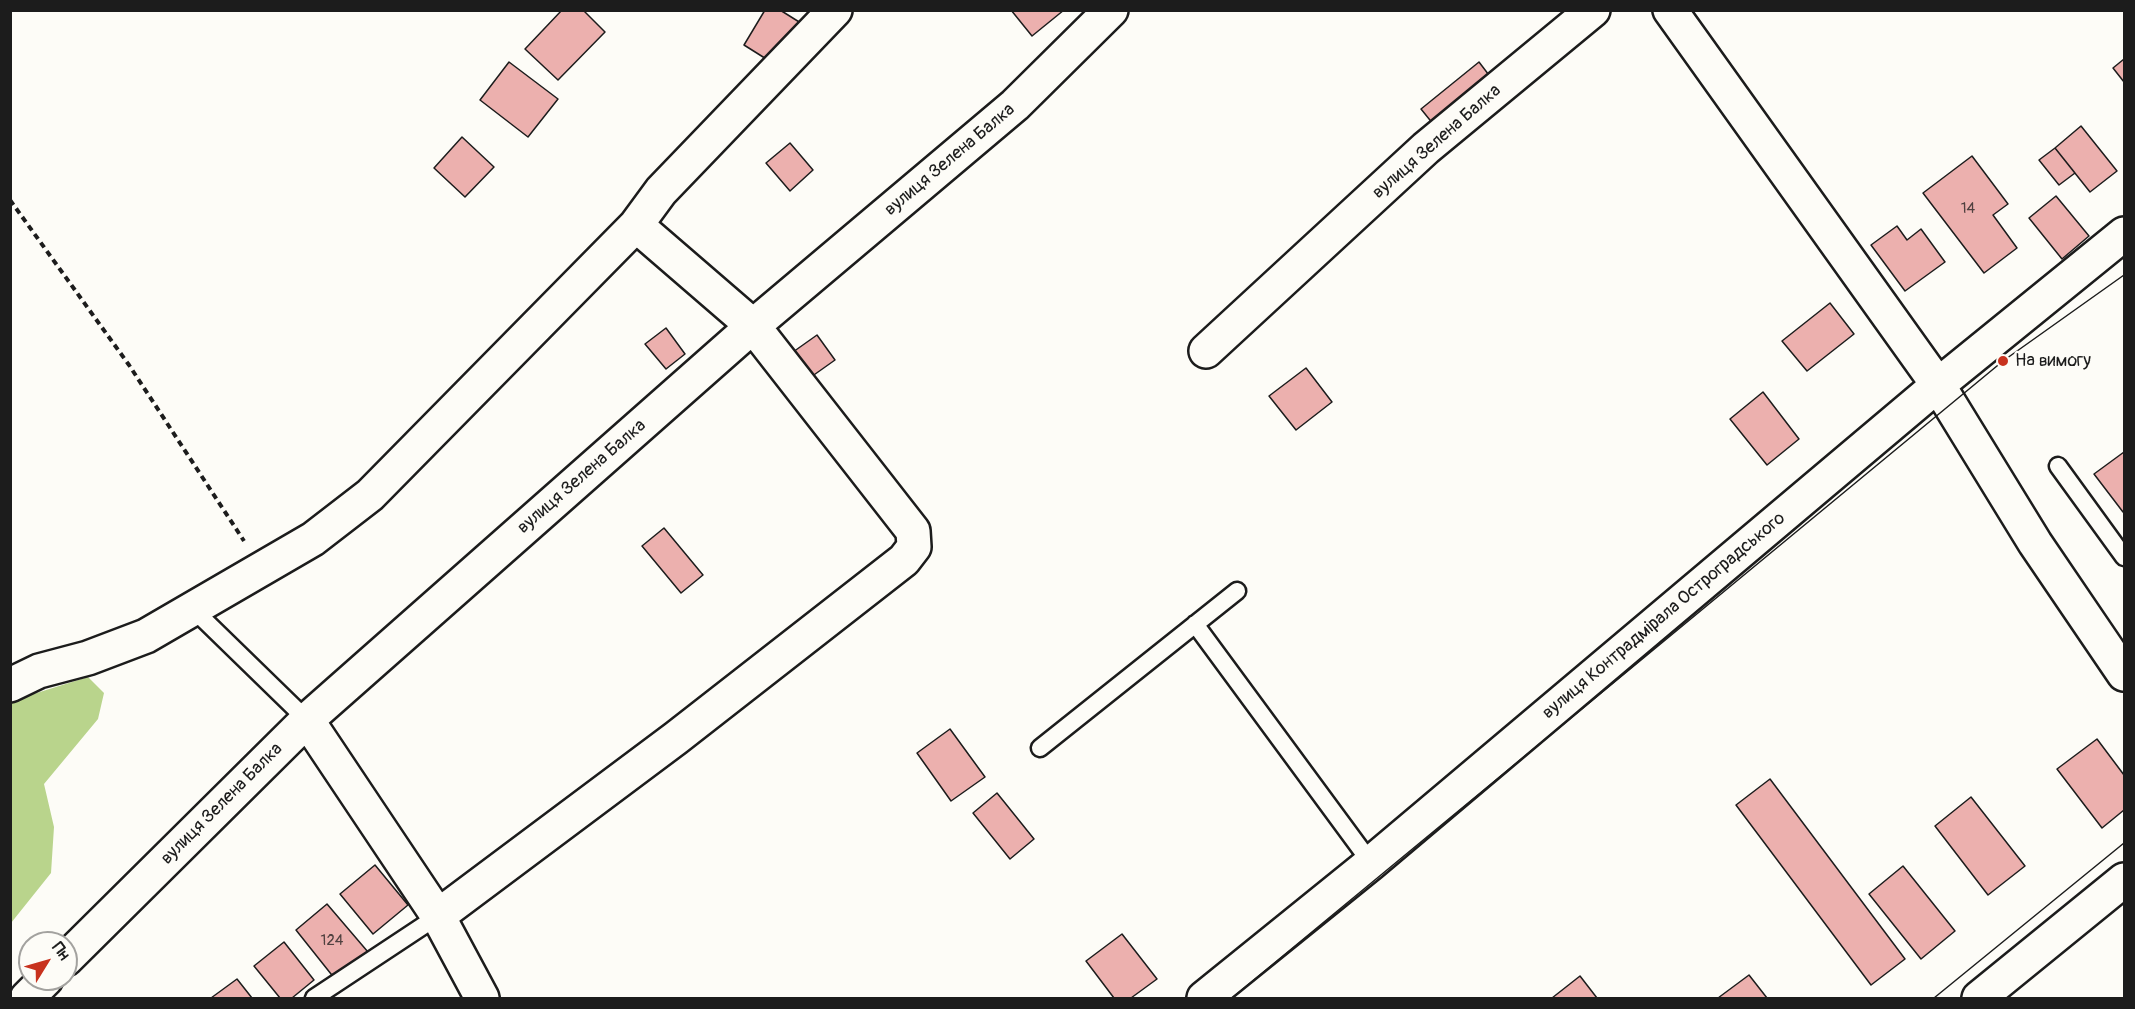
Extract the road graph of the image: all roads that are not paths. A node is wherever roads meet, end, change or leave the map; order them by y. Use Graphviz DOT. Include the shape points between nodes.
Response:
graph roads {
  1 [pos="835,10"];
  2 [pos="1111,10"];
  3 [pos="1593,10"];
  4 [pos="1670,10"];
  5 [pos="636,225"];
  6 [pos="2124,234"];
  7 [pos="753,326"];
  8 [pos="1206,351"];
  9 [pos="1938,385"];
  10 [pos="2058,466"];
  11 [pos="2124,557"];
  12 [pos="1237,591"];
  13 [pos="193,609"];
  14 [pos="1195,624"];
  15 [pos="2124,674"];
  16 [pos="10,685"];
  17 [pos="307,720"];
  18 [pos="1040,748"];
  19 [pos="1371,862"];
  20 [pos="2124,880"];
  21 [pos="438,916"];
  22 [pos="78,947"];
  23 [pos="1990,996"];
  24 [pos="314,999"];
  25 [pos="482,999"];
  26 [pos="1204,999"];
  1 -- 5 [label="street" via="661,191"];
  2 -- 7 [label="street, вулиця Зелена Балка" via="1016,105"];
  3 -- 8 [label="street, вулиця Зелена Балка" via="1426,148"];
  4 -- 9 [label="street"];
  5 -- 7 [label="street"];
  5 -- 13 [label="street" via="370,495 313,538"];
  6 -- 9 [label="street, вулиця Контрадмірала Остроградського"];
  7 -- 17 [label="street, вулиця Зелена Балка"];
  7 -- 21 [label="street" via="913,531 914,547 904,560 676,738"];
  9 -- 15 [label="street" via="2035,543"];
  9 -- 19 [label="street, вулиця Контрадмірала Остроградського"];
  10 -- 11 [label="lane"];
  12 -- 14 [label="lane"];
  13 -- 16 [label="street" via="146,636 39,671"];
  13 -- 17 [label="lane"];
  14 -- 18 [label="lane"];
  14 -- 19 [label="lane"];
  17 -- 21 [label="street"];
  17 -- 22 [label="street, вулиця Зелена Балка"];
  19 -- 26 [label="street, вулиця Контрадмірала Остроградського"];
  20 -- 23 [label="street"];
  21 -- 24 [label="lane"];
  21 -- 25 [label="street"];
}
